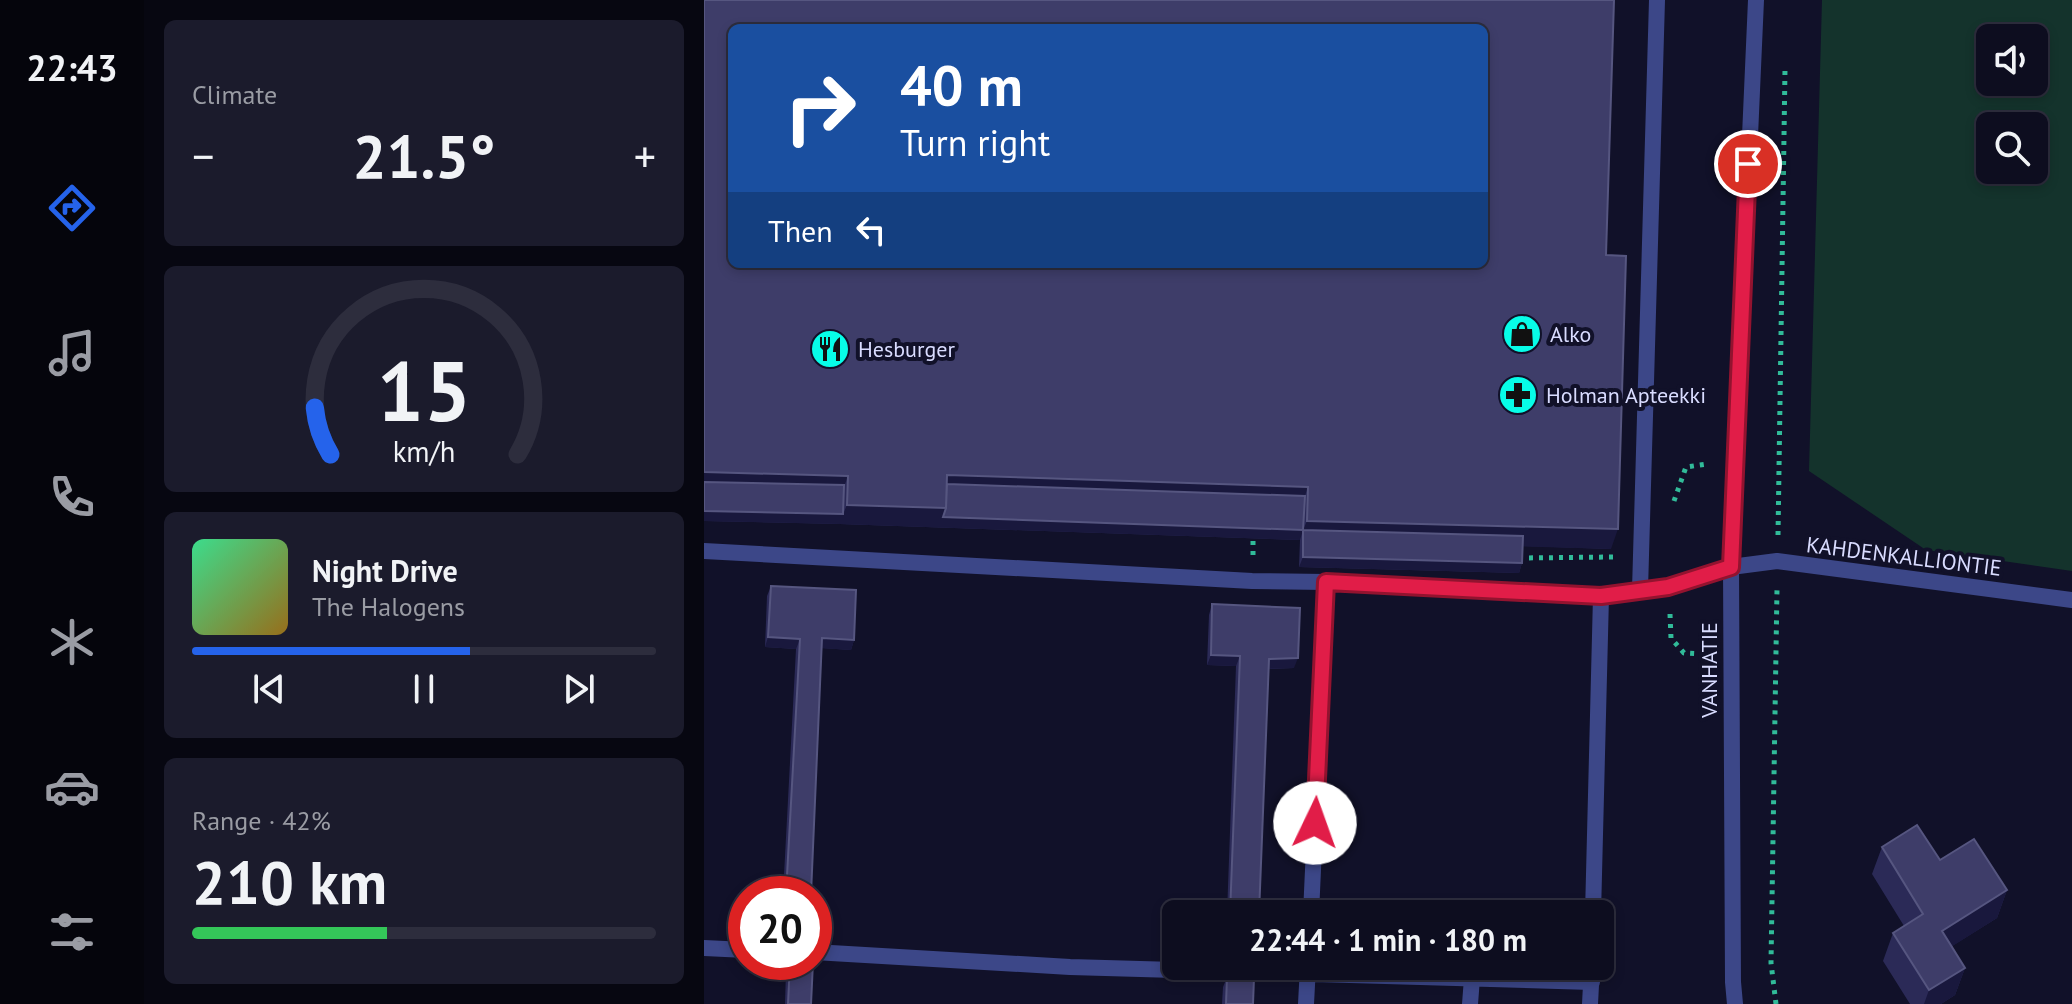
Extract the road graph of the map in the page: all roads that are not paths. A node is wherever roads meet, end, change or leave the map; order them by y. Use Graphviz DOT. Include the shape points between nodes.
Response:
graph roads {
  1 [pos="1657,0"];
  2 [pos="1756,0"];
  3 [pos="704,551"];
  4 [pos="1731,567"];
  5 [pos="1326,582"];
  6 [pos="1640,590"];
  7 [pos="1601,596"];
  8 [pos="2072,600"];
  9 [pos="1312,900"];
  10 [pos="1593,900"];
  11 [pos="704,948"];
  12 [pos="728,949"];
  13 [pos="832,953"];
  14 [pos="1162,968"];
  15 [pos="1307,980"];
  16 [pos="1472,980"];
  17 [pos="1592,980"];
  18 [pos="1306,1004"];
  19 [pos="1470,1004"];
  20 [pos="1590,1004"];
  21 [pos="1735,1004"];
  1 -- 6 [label="street"];
  2 -- 4 [label="street, VANHATIE"];
  3 -- 5 [label="street, KAHDENKALLIONTIE"];
  4 -- 6 [label="street, KAHDENKALLIONTIE"];
  4 -- 8 [label="street, KAHDENKALLIONTIE" via="1777,561"];
  4 -- 21 [label="street, VANHATIE"];
  5 -- 7 [label="street, KAHDENKALLIONTIE"];
  5 -- 9 [label="street"];
  6 -- 7 [label="street, KAHDENKALLIONTIE"];
  7 -- 10 [label="street"];
  11 -- 12 [label="street"];
  13 -- 14 [label="street"];
  15 -- 18 [label="street"];
  16 -- 19 [label="street"];
  17 -- 20 [label="street"];
}
